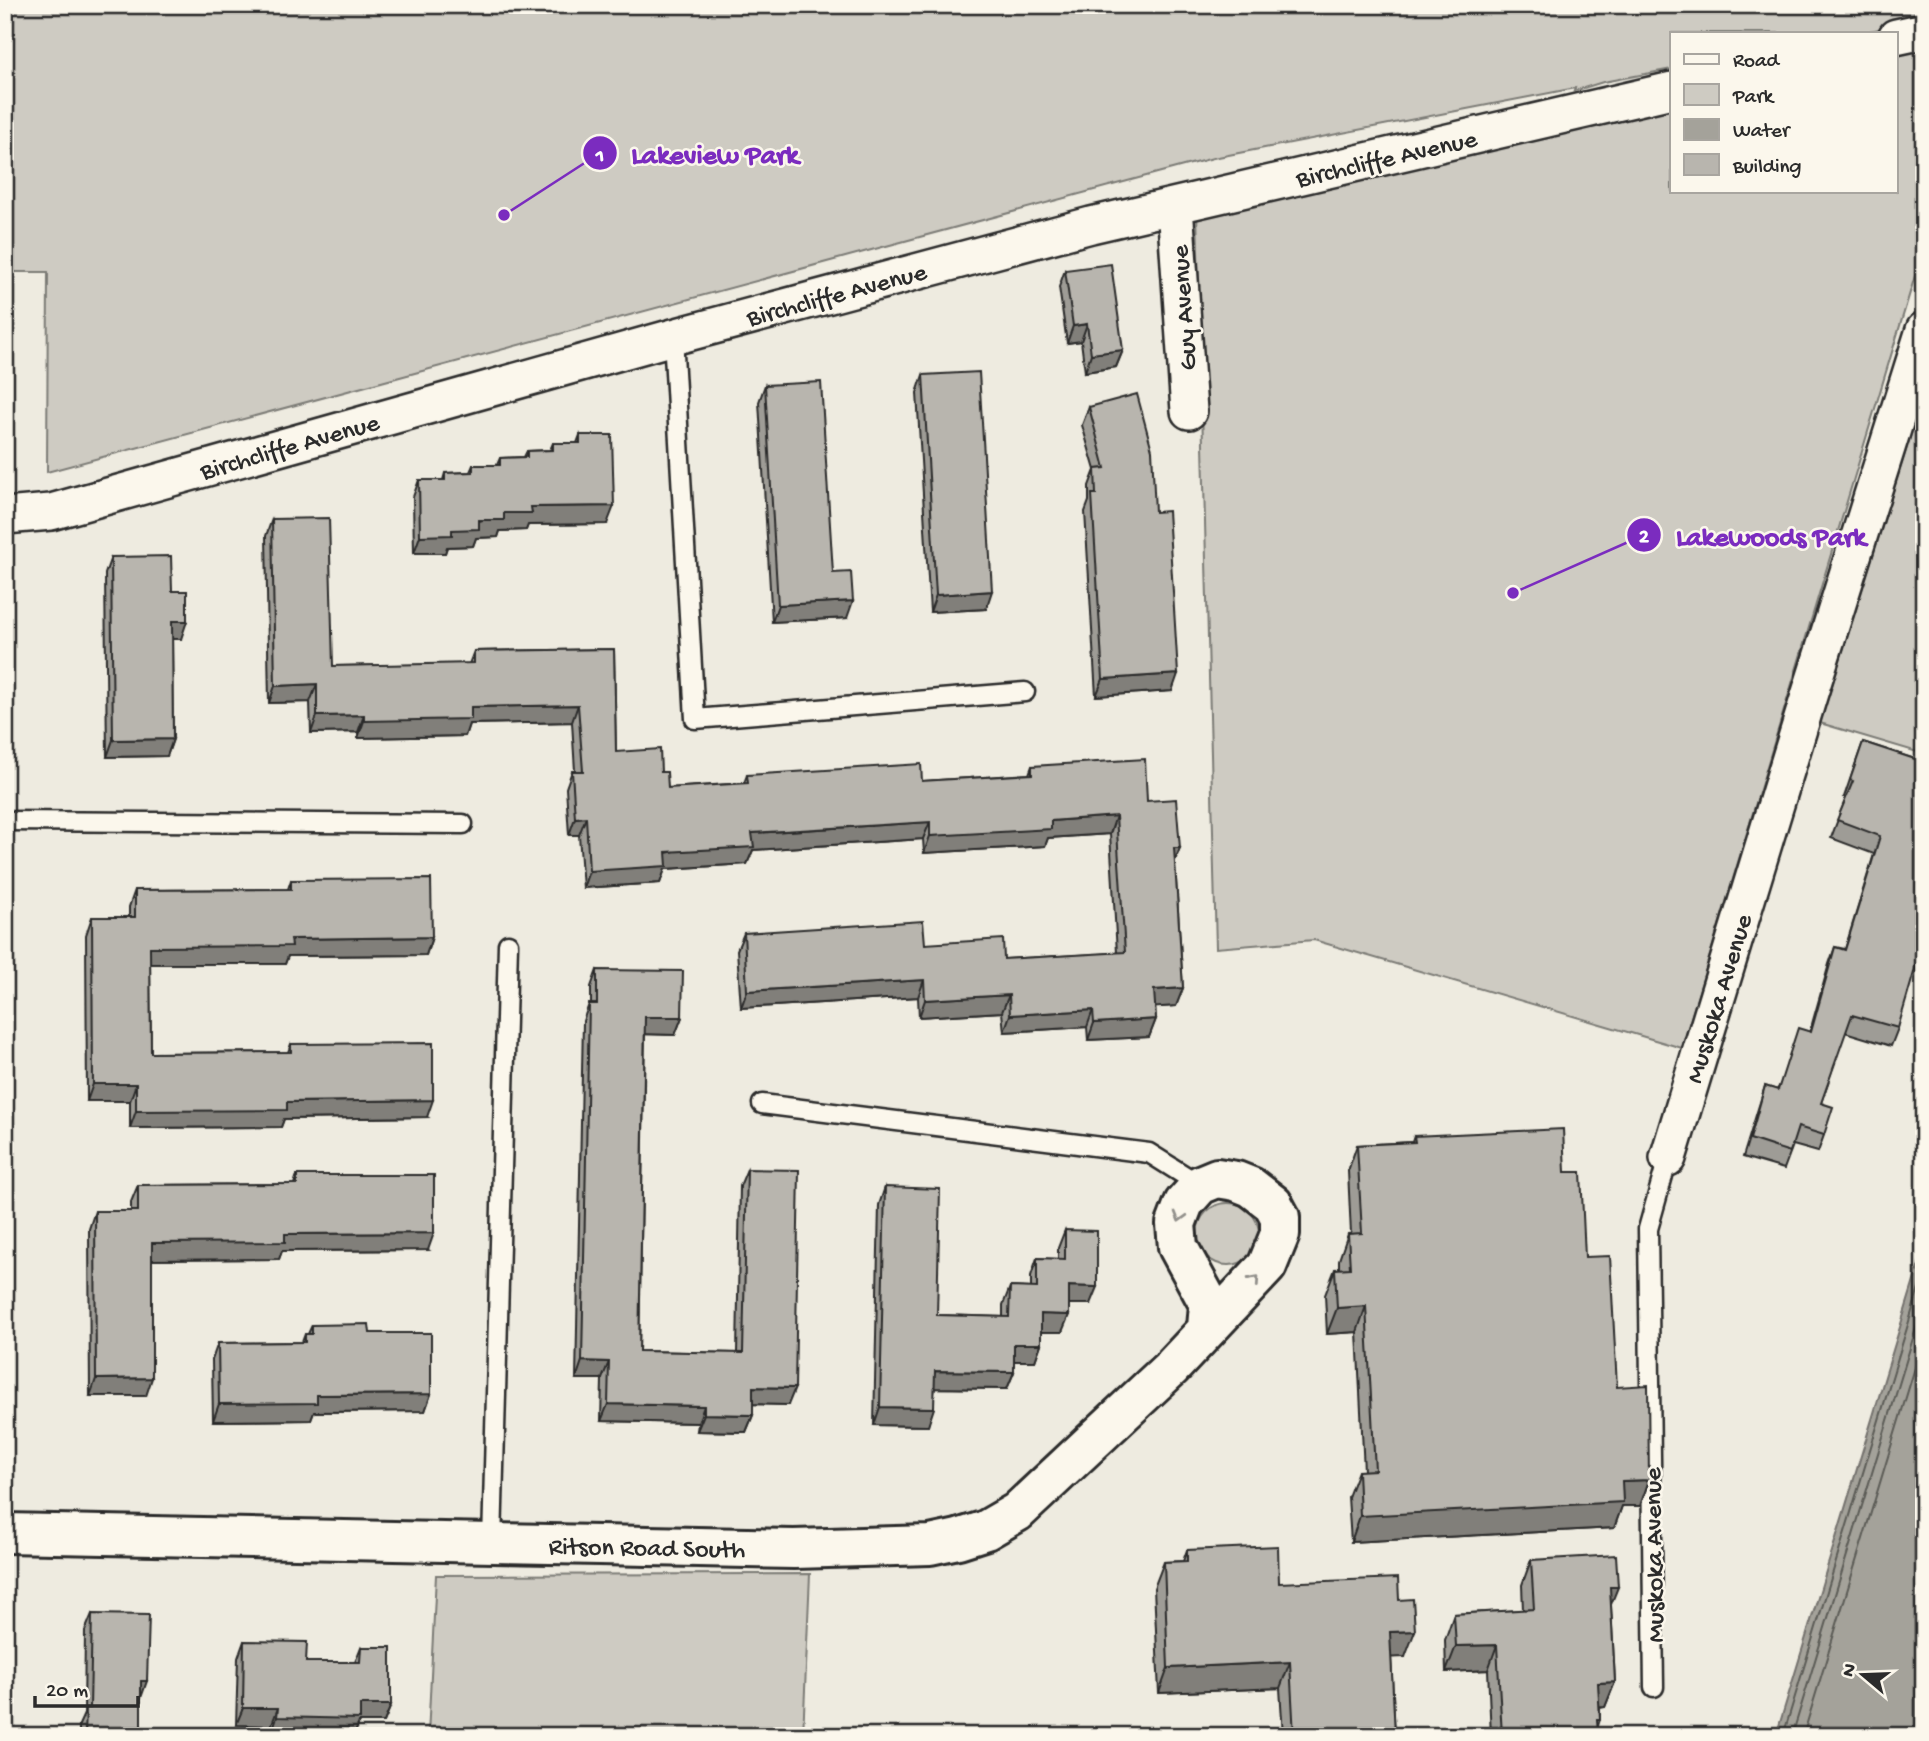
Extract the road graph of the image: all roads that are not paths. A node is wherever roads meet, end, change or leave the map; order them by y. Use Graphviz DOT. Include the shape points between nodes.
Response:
graph roads {
  1 [pos="1924,31"];
  2 [pos="1898,37"];
  3 [pos="1670,90"];
  4 [pos="1175,206"];
  5 [pos="1924,331"];
  6 [pos="673,337"];
  7 [pos="1189,411"];
  8 [pos="5,516"];
  9 [pos="1025,692"];
  10 [pos="5,821"];
  11 [pos="463,824"];
  12 [pos="508,944"];
  13 [pos="762,1104"];
  14 [pos="1668,1158"];
  15 [pos="1200,1185"];
  16 [pos="1207,1328"];
  17 [pos="5,1533"];
  18 [pos="492,1543"];
  19 [pos="1654,1687"];
  1 -- 2 [label="street"];
  3 -- 4 [label="street, Birchcliffe Avenue"];
  4 -- 6 [label="street, Birchcliffe Avenue"];
  4 -- 7 [label="street, Guy Avenue"];
  5 -- 14 [label="street, Muskoka Avenue"];
  6 -- 8 [label="street, Birchcliffe Avenue" via="51,512"];
  6 -- 9 [label="lane" via="695,719"];
  10 -- 11 [label="lane"];
  12 -- 18 [label="lane"];
  13 -- 15 [label="lane" via="1149,1153"];
  14 -- 19 [label="lane, Muskoka Avenue" via="1648,1229"];
  15 -- 16 [label="street, one-way" via="1184,1203 1177,1224 1178,1247 1209,1304"];
  16 -- 15 [label="street, Ritson Road South, one-way" via="1267,1266 1280,1234 1273,1204 1251,1187 1217,1178"];
  16 -- 18 [label="street, Ritson Road South" via="1172,1367 1017,1512 958,1539 930,1545 794,1549"];
  17 -- 18 [label="street, Ritson Road South"];
}
